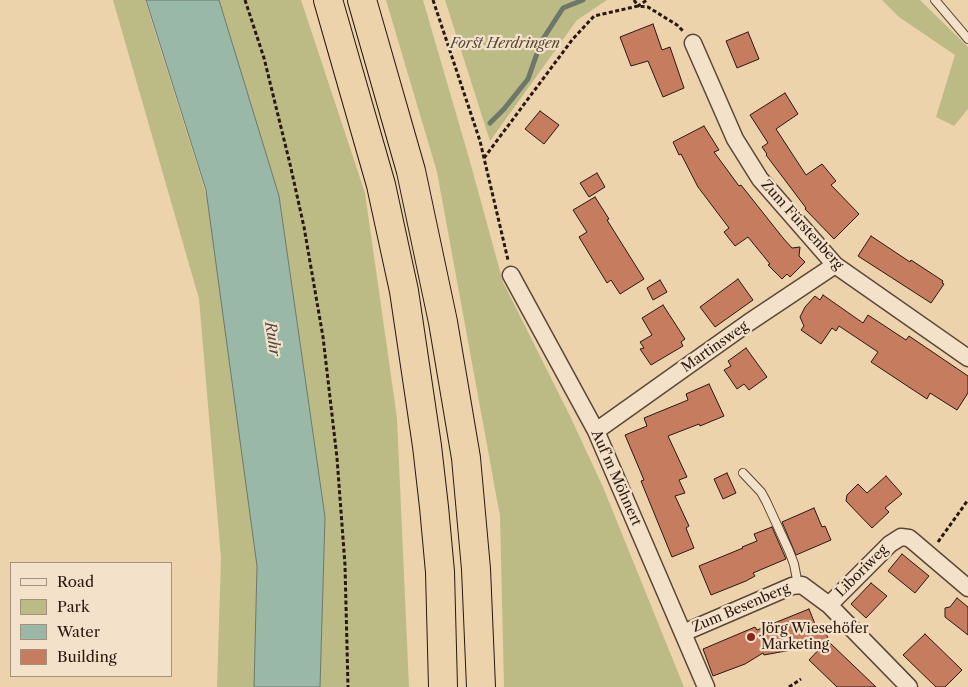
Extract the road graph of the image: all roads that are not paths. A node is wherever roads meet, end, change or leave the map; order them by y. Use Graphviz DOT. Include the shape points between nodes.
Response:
graph roads {
  1 [pos="328,0"];
  2 [pos="362,0"];
  3 [pos="935,0"];
  4 [pos="968,39"];
  5 [pos="693,43"];
  6 [pos="835,265"];
  7 [pos="511,276"];
  8 [pos="968,358"];
  9 [pos="596,431"];
  10 [pos="743,473"];
  11 [pos="798,585"];
  12 [pos="968,588"];
  13 [pos="829,605"];
  14 [pos="683,633"];
  15 [pos="444,687"];
  16 [pos="481,687"];
  17 [pos="706,687"];
  18 [pos="909,687"];
  1 -- 15 [label="highway" via="381,185 404,291 435,516"];
  2 -- 16 [label="highway" via="411,171 444,332 467,467 476,569"];
  3 -- 4 [label="lane"];
  5 -- 6 [label="street, Zum Fürstenberg" via="740,147 760,178"];
  6 -- 8 [label="street, Zum Fürstenberg"];
  6 -- 9 [label="street, Martinsweg"];
  7 -- 9 [label="street, Auf'm Möhnert"];
  9 -- 14 [label="street, Auf'm Möhnert"];
  10 -- 11 [label="lane" via="766,501 794,564"];
  11 -- 13 [label="street, Zum Besenberg" via="806,587"];
  11 -- 14 [label="street, Zum Besenberg"];
  12 -- 13 [label="street, Liboriweg" via="914,542 901,537"];
  13 -- 18 [label="street, Zum Besenberg"];
  14 -- 17 [label="street, Auf'm Möhnert"];
}
